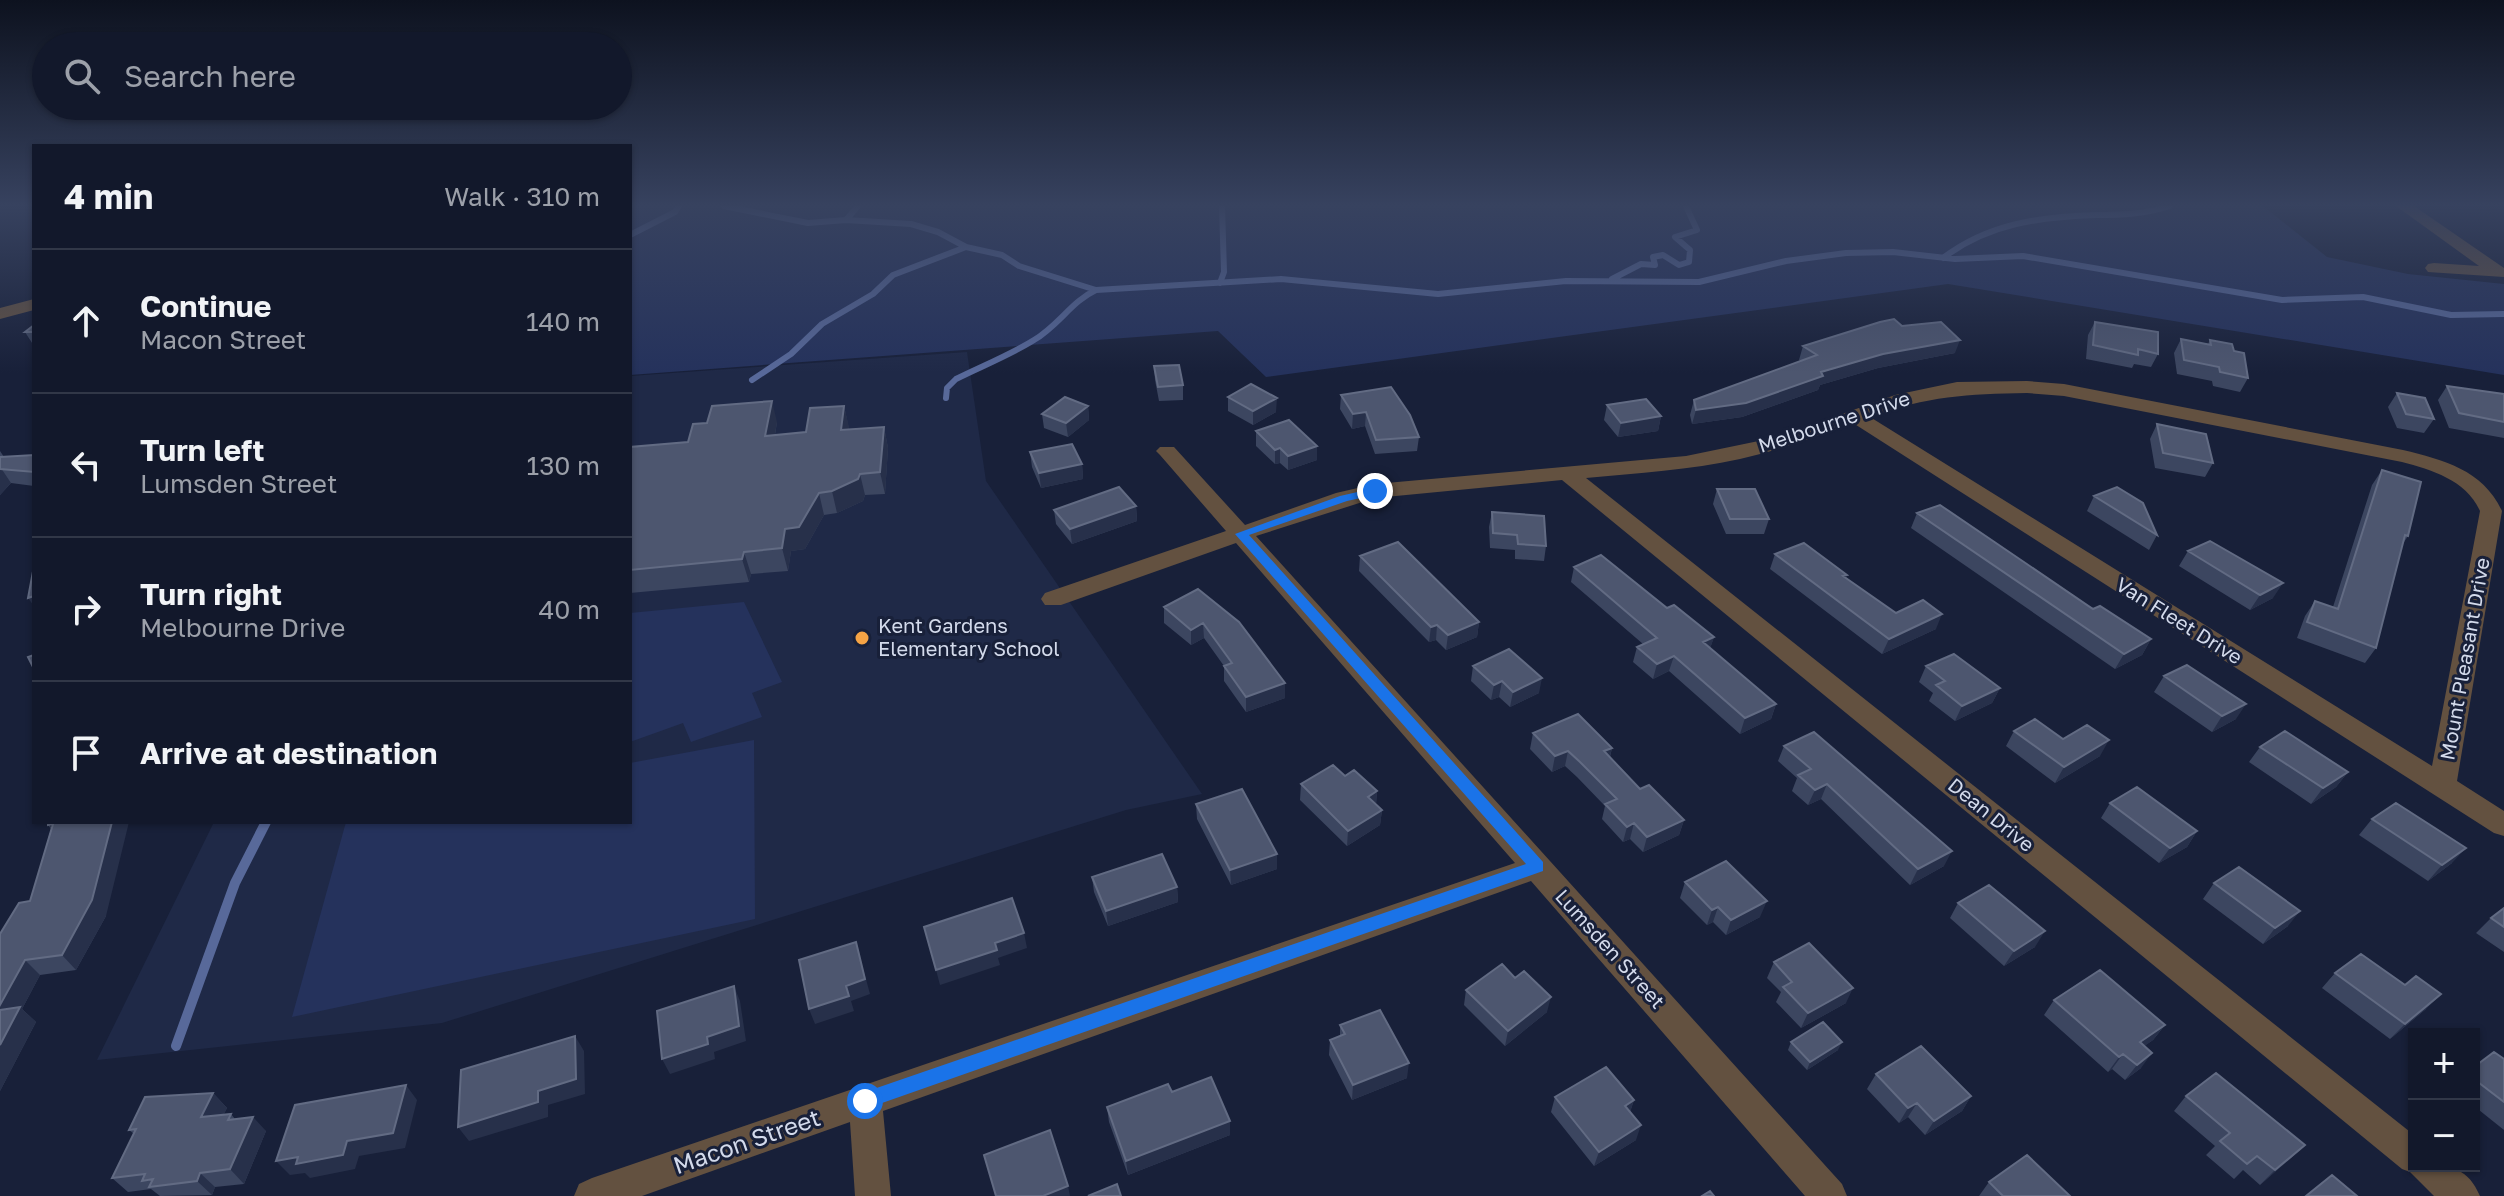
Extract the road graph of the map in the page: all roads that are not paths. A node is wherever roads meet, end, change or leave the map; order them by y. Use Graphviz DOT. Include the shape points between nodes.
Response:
graph roads {
  1 [pos="2434,268"];
  2 [pos="2502,273"];
  3 [pos="32,305"];
  4 [pos="0,314"];
  5 [pos="1855,416"];
  6 [pos="1167,451"];
  7 [pos="1567,473"];
  8 [pos="2488,488"];
  9 [pos="1241,534"];
  10 [pos="1053,599"];
  11 [pos="2442,786"];
  12 [pos="2504,825"];
  13 [pos="1537,867"];
  14 [pos="865,1101"];
  15 [pos="2408,1152"];
  16 [pos="2432,1172"];
  17 [pos="592,1196"];
  18 [pos="873,1196"];
  19 [pos="1829,1196"];
  20 [pos="2462,1196"];
  1 -- 2 [label="street"];
  3 -- 4 [label="street"];
  5 -- 7 [label="street, Melbourne Drive" via="1738,453"];
  5 -- 8 [label="street, Melbourne Drive" via="1957,388 2064,390 2403,456"];
  5 -- 11 [label="street, Van Fleet Drive"];
  6 -- 9 [label="street, Lumsden Street"];
  7 -- 9 [label="street, Melbourne Drive" via="1375,491"];
  7 -- 15 [label="street, Dean Drive"];
  8 -- 11 [label="street, Mount Pleasant Drive" via="2491,511"];
  9 -- 10 [label="street, Melbourne Drive"];
  9 -- 13 [label="street, Lumsden Street"];
  11 -- 12 [label="street, Van Fleet Drive"];
  13 -- 14 [label="street, Macon Street"];
  13 -- 19 [label="street, Lumsden Street"];
  14 -- 17 [label="street, Macon Street"];
  14 -- 18 [label="street"];
  16 -- 20 [label="street"];
}
